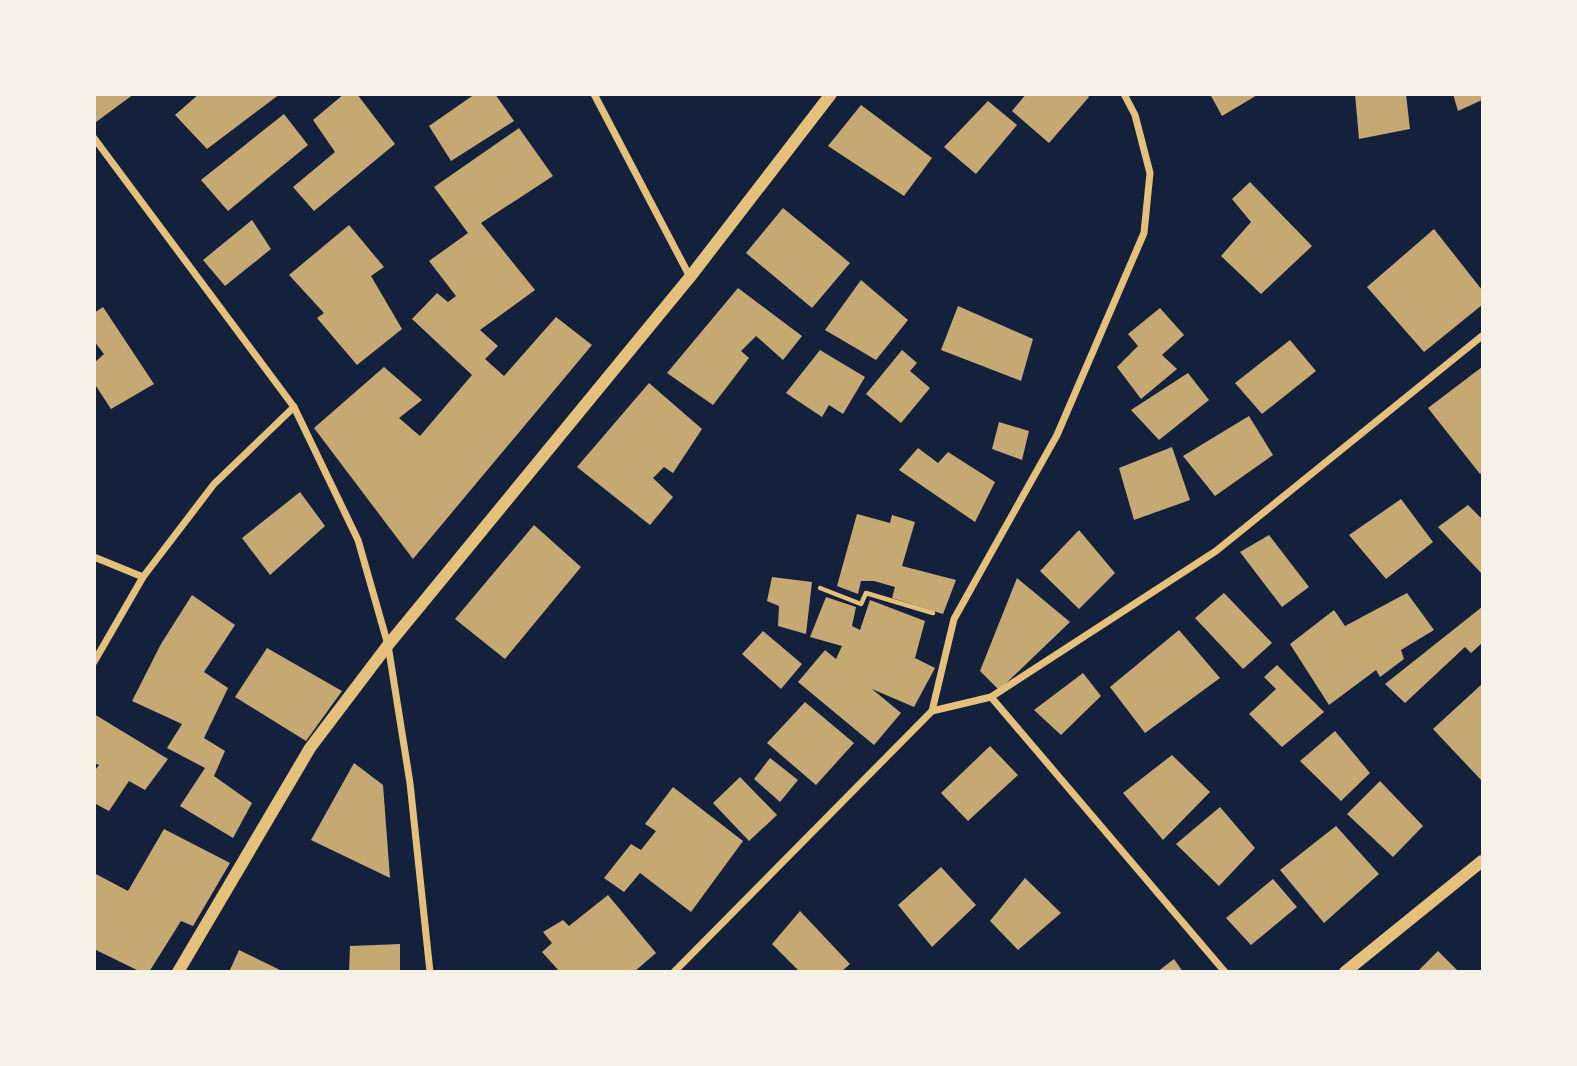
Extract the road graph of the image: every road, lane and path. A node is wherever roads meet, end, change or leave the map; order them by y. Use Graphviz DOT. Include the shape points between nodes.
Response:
graph roads {
  1 [pos="594,94"];
  2 [pos="831,94"];
  3 [pos="1124,94"];
  4 [pos="94,138"];
  5 [pos="690,277"];
  6 [pos="1482,336"];
  7 [pos="294,407"];
  8 [pos="94,557"];
  9 [pos="143,577"];
  10 [pos="820,588"];
  11 [pos="954,619"];
  12 [pos="387,645"];
  13 [pos="94,662"];
  14 [pos="991,697"];
  15 [pos="932,711"];
  16 [pos="1482,861"];
  17 [pos="178,971"];
  18 [pos="430,971"];
  19 [pos="674,971"];
  20 [pos="1225,971"];
  21 [pos="1345,971"];
  1 -- 5 [label="street"];
  2 -- 5 [label="street"];
  3 -- 11 [label="street" via="1135,115 1150,173 1144,233 1057,435"];
  4 -- 7 [label="street"];
  5 -- 12 [label="street"];
  6 -- 14 [label="street" via="1216,551"];
  7 -- 9 [label="street" via="214,484"];
  7 -- 12 [label="street" via="358,540"];
  8 -- 9 [label="street"];
  9 -- 13 [label="street"];
  10 -- 11 [label="path" via="861,604 866,593"];
  11 -- 15 [label="street"];
  12 -- 17 [label="street" via="310,748"];
  12 -- 18 [label="street" via="410,783"];
  14 -- 15 [label="street"];
  14 -- 20 [label="street"];
  15 -- 19 [label="street"];
  16 -- 21 [label="street"];
}
